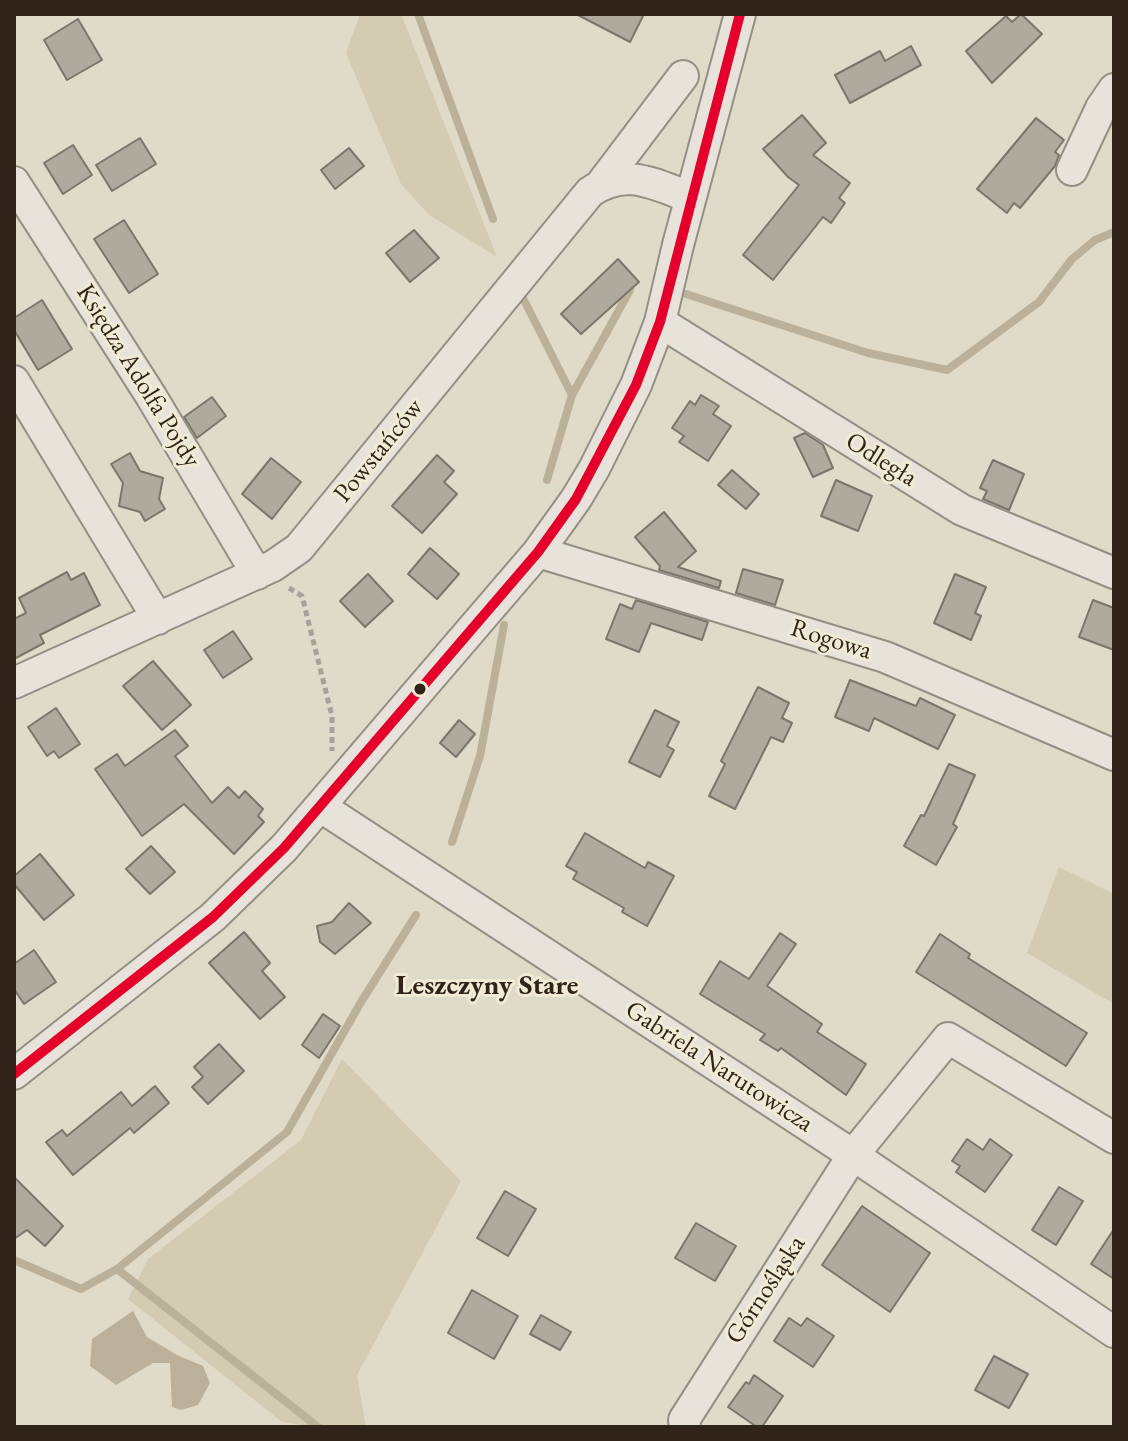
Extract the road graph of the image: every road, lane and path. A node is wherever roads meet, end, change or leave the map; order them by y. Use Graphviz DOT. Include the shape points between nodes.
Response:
graph roads {
  1 [pos="740,14"];
  2 [pos="683,76"];
  3 [pos="1114,89"];
  4 [pos="1072,170"];
  5 [pos="14,182"];
  6 [pos="602,183"];
  7 [pos="690,197"];
  8 [pos="660,322"];
  9 [pos="14,381"];
  10 [pos="538,552"];
  11 [pos="265,570"];
  12 [pos="1114,573"];
  13 [pos="158,619"];
  14 [pos="14,683"];
  15 [pos="1114,755"];
  16 [pos="326,801"];
  17 [pos="14,1074"];
  18 [pos="1114,1138"];
  19 [pos="853,1155"];
  20 [pos="1114,1332"];
  21 [pos="688,1425"];
  1 -- 7 [label="street"];
  2 -- 6 [label="street, Powstańców"];
  3 -- 4 [label="street"];
  5 -- 11 [label="street, Księdza Adolfa Pojdy" via="244,548"];
  6 -- 7 [label="street" via="629,177"];
  6 -- 11 [label="street, Powstańców" via="579,204 312,535"];
  7 -- 8 [label="street"];
  8 -- 10 [label="street" via="594,469"];
  8 -- 12 [label="street, Odległa" via="962,510"];
  9 -- 13 [label="street"];
  10 -- 15 [label="street, Rogowa" via="885,657"];
  10 -- 16 [label="street"];
  11 -- 13 [label="street, Powstańców"];
  11 -- 16 [label="path" via="302,596 332,716"];
  13 -- 14 [label="street, Powstańców"];
  16 -- 17 [label="street" via="213,917"];
  16 -- 19 [label="street, Gabriela Narutowicza"];
  18 -- 19 [label="street, Górnośląska" via="948,1038"];
  19 -- 20 [label="street, Gabriela Narutowicza"];
  19 -- 21 [label="street, Górnośląska"];
}
